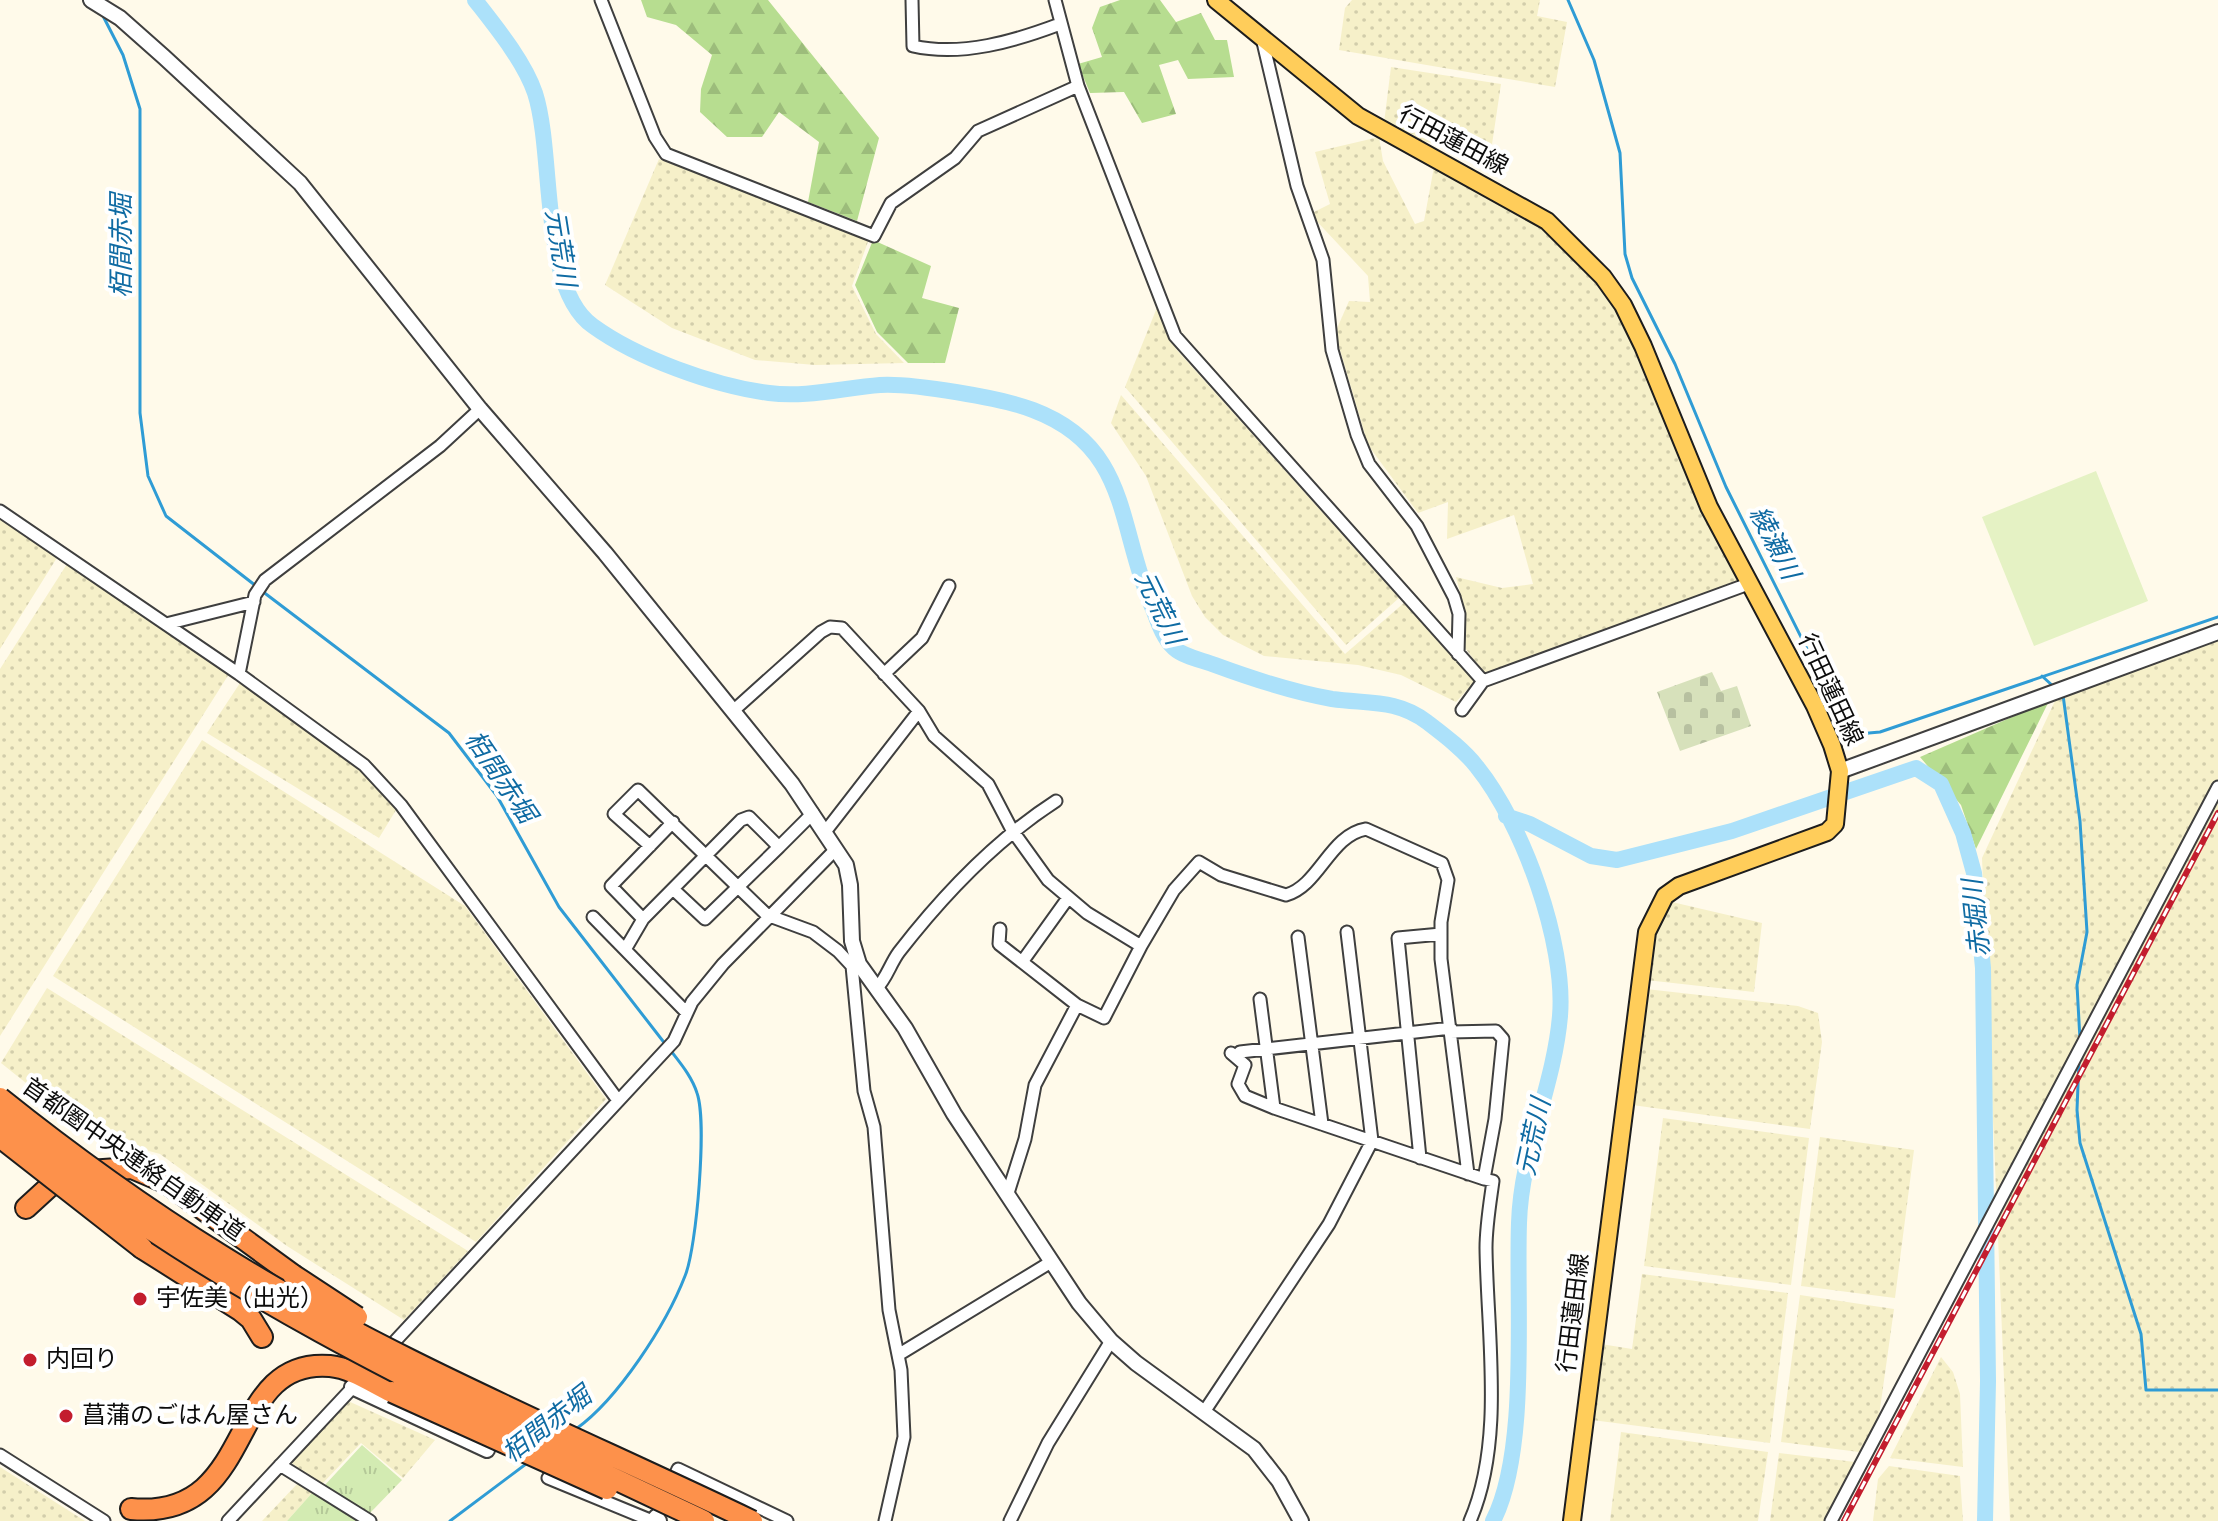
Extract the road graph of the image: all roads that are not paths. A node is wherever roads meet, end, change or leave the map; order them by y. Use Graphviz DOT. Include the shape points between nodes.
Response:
graph roads {
  1 [pos="91,0"];
  2 [pos="601,0"];
  3 [pos="912,0"];
  4 [pos="1055,0"];
  5 [pos="1216,0"];
  6 [pos="1060,24"];
  7 [pos="1262,37"];
  8 [pos="1078,86"];
  9 [pos="480,409"];
  10 [pos="0,511"];
  11 [pos="1751,583"];
  12 [pos="949,586"];
  13 [pos="254,598"];
  14 [pos="166,624"];
  15 [pos="2218,632"];
  16 [pos="1458,654"];
  17 [pos="239,674"];
  18 [pos="884,674"];
  19 [pos="1483,681"];
  20 [pos="1462,710"];
  21 [pos="733,711"];
  22 [pos="919,711"];
  23 [pos="1840,774"];
  24 [pos="2218,787"];
  25 [pos="1056,801"];
  26 [pos="813,813"];
  27 [pos="673,822"];
  28 [pos="1012,830"];
  29 [pos="825,832"];
  30 [pos="650,846"];
  31 [pos="779,847"];
  32 [pos="836,849"];
  33 [pos="705,856"];
  34 [pos="739,886"];
  35 [pos="673,889"];
  36 [pos="1068,898"];
  37 [pos="767,915"];
  38 [pos="593,917"];
  39 [pos="643,919"];
  40 [pos="1000,929"];
  41 [pos="1347,932"];
  42 [pos="1441,934"];
  43 [pos="1298,937"];
  44 [pos="1141,946"];
  45 [pos="626,948"];
  46 [pos="1022,962"];
  47 [pos="856,965"];
  48 [pos="876,989"];
  49 [pos="1260,999"];
  50 [pos="1077,1005"];
  51 [pos="687,1013"];
  52 [pos="1451,1030"];
  53 [pos="1408,1033"];
  54 [pos="1360,1039"];
  55 [pos="1312,1044"];
  56 [pos="1267,1049"];
  57 [pos="0,1098"];
  58 [pos="617,1099"];
  59 [pos="1274,1108"];
  60 [pos="0,1118"];
  61 [pos="1322,1124"];
  62 [pos="0,1137"];
  63 [pos="1372,1141"];
  64 [pos="1420,1158"];
  65 [pos="1468,1174"];
  66 [pos="1484,1179"];
  67 [pos="1008,1193"];
  68 [pos="26,1208"];
  69 [pos="1051,1262"];
  70 [pos="262,1337"];
  71 [pos="1111,1341"];
  72 [pos="898,1355"];
  73 [pos="366,1373"];
  74 [pos="354,1385"];
  75 [pos="1204,1412"];
  76 [pos="548,1425"];
  77 [pos="487,1450"];
  78 [pos="0,1455"];
  79 [pos="280,1465"];
  80 [pos="548,1478"];
  81 [pos="131,1509"];
  82 [pos="658,1519"];
  83 [pos="104,1521"];
  84 [pos="228,1521"];
  85 [pos="370,1521"];
  86 [pos="693,1521"];
  87 [pos="704,1521"];
  88 [pos="752,1521"];
  89 [pos="787,1521"];
  90 [pos="885,1521"];
  91 [pos="1010,1521"];
  92 [pos="1301,1521"];
  93 [pos="1470,1521"];
  94 [pos="1572,1521"];
  95 [pos="1831,1521"];
  1 -- 9 [label="street" via="120,18 300,183"];
  2 -- 8 [label="street" via="666,154 874,236 891,203 955,158 978,131"];
  3 -- 6 [label="street" via="913,46 938,52 1017,40"];
  4 -- 6 [label="street"];
  5 -- 7 [label="main road, 行田蓮田線"];
  6 -- 8 [label="street"];
  7 -- 11 [label="main road, 行田蓮田線" via="1358,116 1547,221 1587,257 1623,305 1709,507"];
  7 -- 16 [label="street" via="1297,186 1323,260 1332,350 1357,435 1369,464 1417,526 1454,597"];
  8 -- 16 [label="street" via="1175,336"];
  9 -- 13 [label="street" via="440,446 265,580"];
  9 -- 21 [label="street"];
  10 -- 14 [label="street"];
  11 -- 19 [label="street"];
  11 -- 23 [label="main road, 行田蓮田線" via="1815,706"];
  12 -- 18 [label="street" via="922,638"];
  13 -- 14 [label="street"];
  13 -- 17 [label="street"];
  14 -- 17 [label="street"];
  15 -- 23 [label="street"];
  16 -- 19 [label="street"];
  17 -- 58 [label="street" via="364,765 401,805"];
  18 -- 21 [label="street" via="842,628 830,627"];
  18 -- 22 [label="street"];
  19 -- 20 [label="street"];
  21 -- 26 [label="street"];
  22 -- 28 [label="street" via="934,736 988,784"];
  22 -- 29 [label="street"];
  23 -- 94 [label="main road, 行田蓮田線" via="1835,824 1820,837 1679,886 1665,896 1647,932"];
  24 -- 95 [label="street"];
  25 -- 28 [label="street"];
  26 -- 29 [label="street"];
  26 -- 31 [label="street"];
  27 -- 30 [label="street"];
  27 -- 30 [label="street" via="638,790 614,814"];
  27 -- 33 [label="street"];
  28 -- 36 [label="street"];
  28 -- 48 [label="street" via="959,880"];
  29 -- 32 [label="street"];
  30 -- 39 [label="street" via="611,886"];
  31 -- 33 [label="street" via="746,817"];
  31 -- 34 [label="street"];
  32 -- 37 [label="street"];
  32 -- 47 [label="street" via="848,873"];
  33 -- 34 [label="street"];
  33 -- 35 [label="street"];
  34 -- 35 [label="street" via="705,919"];
  34 -- 37 [label="street"];
  35 -- 39 [label="street"];
  36 -- 44 [label="street"];
  36 -- 46 [label="street"];
  37 -- 47 [label="street" via="813,932"];
  37 -- 51 [label="street"];
  38 -- 45 [label="street"];
  39 -- 45 [label="street"];
  40 -- 46 [label="street" via="999,944"];
  41 -- 54 [label="street"];
  42 -- 44 [label="street" via="1448,880 1442,863 1366,829 1350,836 1304,884 1286,895 1221,875 1199,862 1174,890"];
  42 -- 52 [label="street"];
  42 -- 53 [label="street" via="1398,938"];
  43 -- 55 [label="street"];
  44 -- 50 [label="street" via="1104,1018"];
  45 -- 51 [label="street"];
  46 -- 50 [label="street"];
  47 -- 48 [label="street"];
  47 -- 72 [label="street" via="864,1091 874,1127 889,1310"];
  48 -- 67 [label="street"];
  49 -- 56 [label="street"];
  50 -- 67 [label="street" via="1035,1085"];
  51 -- 58 [label="street" via="674,1041"];
  52 -- 53 [label="street"];
  52 -- 65 [label="street"];
  52 -- 66 [label="street" via="1496,1031 1503,1039"];
  53 -- 54 [label="street"];
  53 -- 64 [label="street"];
  54 -- 55 [label="street"];
  54 -- 63 [label="street"];
  55 -- 56 [label="street"];
  55 -- 61 [label="street"];
  56 -- 59 [label="street"];
  56 -- 59 [label="street" via="1235,1052 1245,1065 1238,1084 1245,1096"];
  57 -- 76 [label="highway, 首都圏中央連絡自動車道, bridge" via="223,1257 365,1336"];
  58 -- 73 [label="street"];
  59 -- 61 [label="street"];
  60 -- 87 [label="highway, 首都圏中央連絡自動車道, bridge" via="137,1220 273,1306"];
  61 -- 63 [label="street"];
  62 -- 70 [label="highway, bridge" via="142,1248 240,1310"];
  63 -- 64 [label="street"];
  63 -- 75 [label="street" via="1329,1224"];
  64 -- 65 [label="street"];
  65 -- 66 [label="street"];
  66 -- 93 [label="street" via="1493,1181 1486,1244 1491,1372 1483,1480"];
  67 -- 69 [label="street"];
  68 -- 76 [label="highway, bridge" via="50,1186 89,1171 132,1168 167,1183 293,1275 409,1349"];
  69 -- 71 [label="street"];
  69 -- 72 [label="street"];
  71 -- 75 [label="street"];
  71 -- 91 [label="street" via="1048,1443"];
  72 -- 90 [label="street" via="904,1437"];
  74 -- 77 [label="street"];
  74 -- 79 [label="street"];
  75 -- 92 [label="street" via="1254,1449"];
  76 -- 88 [label="highway, 首都圏中央連絡自動車道, bridge"];
  78 -- 83 [label="street"];
  79 -- 84 [label="street"];
  79 -- 85 [label="street"];
  80 -- 82 [label="street"];
  81 -- 86 [label="highway, bridge" via="174,1517 212,1501 269,1394 292,1375 330,1366 551,1466"];
  82 -- 89 [label="street" via="678,1469"];
}
